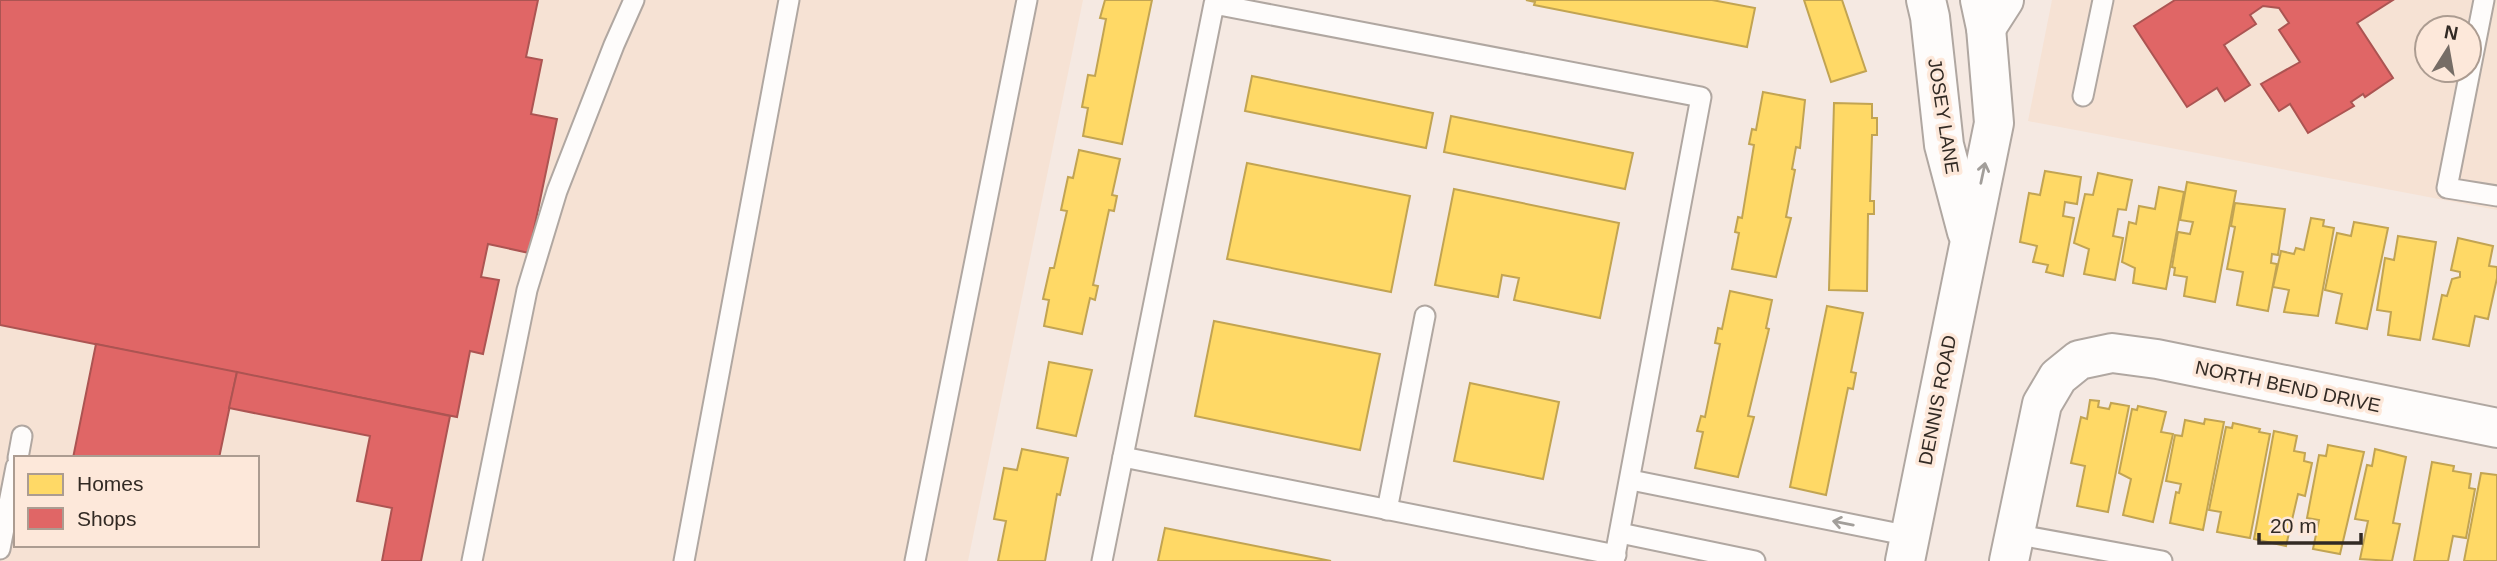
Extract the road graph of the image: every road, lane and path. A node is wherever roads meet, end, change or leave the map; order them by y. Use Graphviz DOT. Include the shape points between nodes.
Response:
graph roads {
  1 [pos="634,0"];
  2 [pos="789,0"];
  3 [pos="1027,0"];
  4 [pos="1926,0"];
  5 [pos="2103,0"];
  6 [pos="2484,0"];
  7 [pos="1990,9"];
  8 [pos="2083,96"];
  9 [pos="2497,196"];
  10 [pos="1969,239"];
  11 [pos="1425,316"];
  12 [pos="2497,429"];
  13 [pos="22,436"];
  14 [pos="18,456"];
  15 [pos="1123,457"];
  16 [pos="14,477"];
  17 [pos="1631,480"];
  18 [pos="1387,510"];
  19 [pos="1620,533"];
  20 [pos="2011,547"];
  21 [pos="1907,548"];
  22 [pos="0,549"];
  23 [pos="1615,558"];
  24 [pos="472,561"];
  25 [pos="684,561"];
  26 [pos="915,561"];
  27 [pos="1102,561"];
  28 [pos="1755,561"];
  29 [pos="2162,561"];
  1 -- 24 [label="lane" via="557,191 527,290"];
  2 -- 25 [label="lane"];
  3 -- 26 [label="lane"];
  4 -- 10 [label="street, JOSEY LANE" via="1944,145"];
  5 -- 8 [label="lane"];
  6 -- 9 [label="lane" via="2446,188"];
  10 -- 7 [label="street, JOSEY LANE, one-way" via="1994,122"];
  10 -- 21 [label="street, DENNIS ROAD"];
  11 -- 18 [label="lane"];
  12 -- 20 [label="street, NORTH BEND DRIVE" via="2157,359 2112,354 2079,360 2058,377 2042,404"];
  13 -- 14 [label="lane"];
  15 -- 17 [label="lane" via="1214,4 1701,97"];
  15 -- 18 [label="lane"];
  15 -- 27 [label="lane"];
  16 -- 22 [label="lane"];
  17 -- 19 [label="lane"];
  21 -- 17 [label="lane, one-way"];
  18 -- 23 [label="lane"];
  19 -- 23 [label="lane"];
  19 -- 28 [label="lane"];
  20 -- 29 [label="lane"];
}
